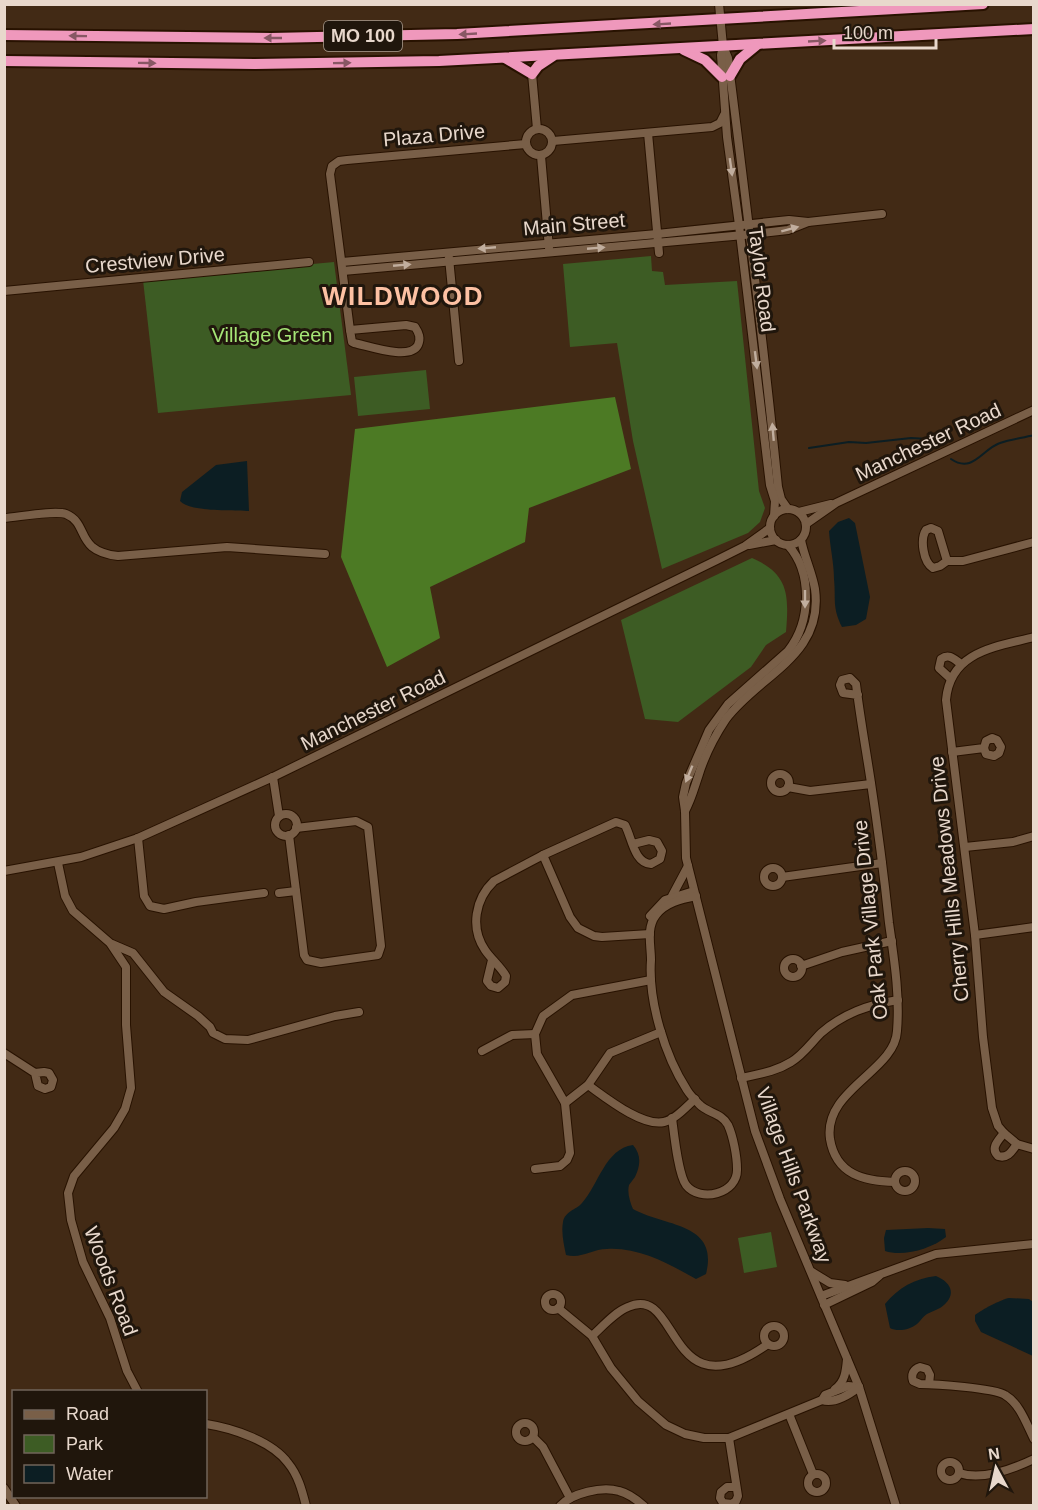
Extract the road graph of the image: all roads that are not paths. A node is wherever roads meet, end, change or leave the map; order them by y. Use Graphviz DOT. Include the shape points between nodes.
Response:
graph roads {
  1 [pos="719,4"];
  2 [pos="983,4"];
  3 [pos="939,6"];
  4 [pos="721,20"];
  5 [pos="1034,29"];
  6 [pos="4,34"];
  7 [pos="759,44"];
  8 [pos="723,46"];
  9 [pos="681,48"];
  10 [pos="555,55"];
  11 [pos="504,58"];
  12 [pos="4,61"];
  13 [pos="532,74"];
  14 [pos="726,76"];
  15 [pos="725,113"];
  16 [pos="712,127"];
  17 [pos="537,129"];
  18 [pos="648,133"];
  19 [pos="727,138"];
  20 [pos="553,141"];
  21 [pos="526,144"];
  22 [pos="541,156"];
  23 [pos="882,214"];
  24 [pos="808,222"];
  25 [pos="749,224"];
  26 [pos="739,225"];
  27 [pos="657,234"];
  28 [pos="750,235"];
  29 [pos="741,236"];
  30 [pos="548,243"];
  31 [pos="658,243"];
  32 [pos="448,251"];
  33 [pos="549,252"];
  34 [pos="659,253"];
  35 [pos="449,261"];
  36 [pos="309,262"];
  37 [pos="342,262"];
  38 [pos="343,271"];
  39 [pos="4,291"];
  40 [pos="350,330"];
  41 [pos="459,361"];
  42 [pos="1034,410"];
  43 [pos="836,503"];
  44 [pos="788,509"];
  45 [pos="799,512"];
  46 [pos="774,516"];
  47 [pos="4,519"];
  48 [pos="806,524"];
  49 [pos="770,528"];
  50 [pos="776,540"];
  51 [pos="801,540"];
  52 [pos="1034,542"];
  53 [pos="788,545"];
  54 [pos="745,546"];
  55 [pos="325,554"];
  56 [pos="947,561"];
  57 [pos="1034,637"];
  58 [pos="783,662"];
  59 [pos="961,664"];
  60 [pos="951,680"];
  61 [pos="858,695"];
  62 [pos="984,748"];
  63 [pos="952,752"];
  64 [pos="273,777"];
  65 [pos="871,784"];
  66 [pos="788,787"];
  67 [pos="279,816"];
  68 [pos="296,828"];
  69 [pos="290,835"];
  70 [pos="1034,836"];
  71 [pos="138,838"];
  72 [pos="633,844"];
  73 [pos="965,847"];
  74 [pos="543,855"];
  75 [pos="58,863"];
  76 [pos="882,863"];
  77 [pos="688,866"];
  78 [pos="4,871"];
  79 [pos="782,877"];
  80 [pos="296,891"];
  81 [pos="279,893"];
  82 [pos="695,893"];
  83 [pos="264,894"];
  84 [pos="672,897"];
  85 [pos="1034,927"];
  86 [pos="975,934"];
  87 [pos="648,936"];
  88 [pos="892,941"];
  89 [pos="110,943"];
  90 [pos="492,960"];
  91 [pos="801,966"];
  92 [pos="651,980"];
  93 [pos="898,1000"];
  94 [pos="359,1012"];
  95 [pos="661,1032"];
  96 [pos="535,1034"];
  97 [pos="482,1051"];
  98 [pos="5,1054"];
  99 [pos="35,1073"];
  100 [pos="741,1078"];
  101 [pos="588,1085"];
  102 [pos="695,1099"];
  103 [pos="565,1103"];
  104 [pos="672,1118"];
  105 [pos="1004,1134"];
  106 [pos="1017,1144"];
  107 [pos="1034,1149"];
  108 [pos="535,1169"];
  109 [pos="895,1182"];
  110 [pos="1034,1244"];
  111 [pos="812,1272"];
  112 [pos="880,1275"];
  113 [pos="846,1285"];
  114 [pos="821,1296"];
  115 [pos="824,1305"];
  116 [pos="558,1308"];
  117 [pos="592,1336"];
  118 [pos="768,1344"];
  119 [pos="847,1358"];
  120 [pos="929,1384"];
  121 [pos="859,1387"];
  122 [pos="137,1390"];
  123 [pos="830,1393"];
  124 [pos="822,1400"];
  125 [pos="789,1414"];
  126 [pos="207,1424"];
  127 [pos="532,1437"];
  128 [pos="729,1438"];
  129 [pos="1034,1439"];
  130 [pos="1034,1459"];
  131 [pos="959,1473"];
  132 [pos="813,1474"];
  133 [pos="4,1488"];
  134 [pos="736,1490"];
  135 [pos="570,1498"];
  136 [pos="16,1506"];
  137 [pos="306,1506"];
  138 [pos="560,1506"];
  139 [pos="644,1506"];
  140 [pos="896,1506"];
  1 -- 4 [label="street, Taylor Road"];
  2 -- 3 [label="highway, MO 100"];
  3 -- 4 [label="highway, MO 100"];
  4 -- 6 [label="highway, MO 100, one-way" via="383,36"];
  4 -- 8 [label="street, Taylor Road"];
  7 -- 5 [label="highway, MO 100, one-way"];
  7 -- 8 [label="highway, MO 100"];
  7 -- 14 [label="highway"];
  8 -- 9 [label="highway, MO 100"];
  8 -- 14 [label="street, Taylor Road" via="728,55"];
  9 -- 10 [label="highway, MO 100"];
  9 -- 14 [label="highway"];
  10 -- 11 [label="highway, MO 100"];
  10 -- 13 [label="highway"];
  12 -- 11 [label="highway, MO 100, one-way" via="292,64"];
  11 -- 13 [label="highway"];
  13 -- 17 [label="street"];
  14 -- 15 [label="street, Taylor Road"];
  14 -- 25 [label="street, Taylor Road"];
  15 -- 16 [label="street" via="720,123"];
  15 -- 19 [label="street, Taylor Road"];
  16 -- 18 [label="street"];
  16 -- 19 [label="street"];
  17 -- 20 [label="street" via="548,132"];
  17 -- 21 [label="street" via="529,134"];
  18 -- 20 [label="street"];
  18 -- 27 [label="street"];
  19 -- 26 [label="street, Taylor Road, one-way"];
  20 -- 22 [label="street"];
  21 -- 22 [label="street" via="531,153"];
  21 -- 37 [label="street, Plaza Drive" via="335,163 330,170"];
  22 -- 30 [label="street"];
  23 -- 24 [label="street, Main Street"];
  24 -- 25 [label="street, Main Street"];
  28 -- 24 [label="street, Main Street, one-way" via="788,230"];
  25 -- 26 [label="street, Main Street"];
  25 -- 28 [label="street, Taylor Road"];
  26 -- 27 [label="street, Main Street"];
  26 -- 29 [label="street, Taylor Road"];
  27 -- 30 [label="street, Main Street"];
  27 -- 31 [label="street"];
  28 -- 29 [label="street, Main Street"];
  44 -- 28 [label="street, Taylor Road, one-way" via="778,487"];
  29 -- 31 [label="street, Main Street"];
  29 -- 46 [label="street, Taylor Road, one-way"];
  30 -- 32 [label="street, Main Street, one-way"];
  30 -- 33 [label="street"];
  33 -- 31 [label="street, Main Street, one-way"];
  31 -- 34 [label="street"];
  32 -- 35 [label="street"];
  32 -- 37 [label="street, Main Street"];
  33 -- 35 [label="street, Main Street"];
  38 -- 35 [label="street, Main Street, one-way"];
  35 -- 41 [label="street"];
  36 -- 39 [label="street, Crestview Drive"];
  37 -- 38 [label="street"];
  38 -- 40 [label="street"];
  40 -- 40 [label="street" via="352,342 404,354 419,343 415,327 406,325"];
  42 -- 43 [label="street, Manchester Road"];
  43 -- 45 [label="street, Manchester Road"];
  43 -- 48 [label="street, Manchester Road"];
  44 -- 45 [label="street"];
  44 -- 46 [label="street"];
  45 -- 48 [label="street"];
  46 -- 49 [label="street"];
  47 -- 55 [label="street" via="67,514 90,547 118,556 227,547"];
  48 -- 51 [label="street"];
  49 -- 50 [label="street"];
  49 -- 54 [label="street, Manchester Road"];
  50 -- 53 [label="street"];
  50 -- 54 [label="street, Manchester Road"];
  51 -- 53 [label="street"];
  51 -- 58 [label="street, Village Hills Parkway" via="814,588 814,615 801,649"];
  52 -- 56 [label="street" via="963,561"];
  53 -- 58 [label="street, Village Hills Parkway, one-way" via="801,566 806,602 798,635"];
  54 -- 64 [label="street, Manchester Road"];
  56 -- 56 [label="street" via="936,568 928,565 923,537 926,530 938,531"];
  57 -- 59 [label="street, Cherry Hills Meadows Drive" via="982,650"];
  58 -- 77 [label="street, Village Hills Parkway" via="751,682 709,730 683,797"];
  59 -- 60 [label="street, Cherry Hills Meadows Drive"];
  59 -- 60 [label="street" via="951,656 941,659 939,668"];
  60 -- 63 [label="street, Cherry Hills Meadows Drive" via="946,700"];
  61 -- 65 [label="street, Oak Park Village Drive"];
  62 -- 63 [label="street"];
  63 -- 73 [label="street, Cherry Hills Meadows Drive"];
  64 -- 67 [label="street"];
  64 -- 71 [label="street, Manchester Road"];
  65 -- 66 [label="street" via="810,791"];
  65 -- 76 [label="street, Oak Park Village Drive"];
  67 -- 68 [label="street" via="292,815"];
  67 -- 69 [label="street" via="275,821 277,831 282,836"];
  68 -- 69 [label="street"];
  68 -- 80 [label="street" via="356,820 368,827 381,946 378,955 321,963 307,960"];
  69 -- 80 [label="street"];
  70 -- 73 [label="street"];
  71 -- 75 [label="street, Manchester Road"];
  71 -- 83 [label="street" via="144,896 150,906 164,909"];
  72 -- 74 [label="street" via="625,825 616,822"];
  73 -- 86 [label="street, Cherry Hills Meadows Drive"];
  74 -- 87 [label="street" via="578,928 594,936"];
  74 -- 90 [label="street" via="494,881 479,901 479,937"];
  75 -- 78 [label="street, Manchester Road"];
  75 -- 89 [label="street, Woods Road" via="65,896 73,911"];
  76 -- 79 [label="street"];
  76 -- 88 [label="street, Oak Park Village Drive"];
  77 -- 82 [label="street, Village Hills Parkway"];
  77 -- 84 [label="street"];
  80 -- 81 [label="street"];
  82 -- 84 [label="street"];
  82 -- 87 [label="street" via="656,914"];
  82 -- 100 [label="street, Village Hills Parkway"];
  84 -- 87 [label="street" via="651,913"];
  85 -- 86 [label="street"];
  86 -- 105 [label="street, Cherry Hills Meadows Drive" via="992,1108"];
  87 -- 92 [label="street"];
  88 -- 91 [label="street"];
  88 -- 93 [label="street, Oak Park Village Drive"];
  89 -- 94 [label="street" via="133,953 164,992 198,1016 213,1033 225,1038 248,1040"];
  89 -- 122 [label="street, Woods Road" via="126,967 131,1088 114,1128 74,1176 68,1193 80,1252"];
  92 -- 95 [label="street"];
  92 -- 96 [label="street" via="572,995 547,1012"];
  93 -- 100 [label="street" via="874,1004 846,1016 790,1063"];
  93 -- 109 [label="street, Oak Park Village Drive" via="894,1045 838,1104 830,1127 832,1145 847,1170 868,1180"];
  95 -- 101 [label="street" via="610,1053"];
  95 -- 102 [label="street" via="679,1077"];
  96 -- 97 [label="street" via="512,1035"];
  96 -- 103 [label="street" via="537,1054"];
  98 -- 99 [label="street"];
  100 -- 111 [label="street, Village Hills Parkway" via="755,1131"];
  101 -- 103 [label="street"];
  101 -- 104 [label="street" via="644,1119 665,1122"];
  102 -- 104 [label="street"];
  102 -- 104 [label="street" via="722,1117 729,1127 737,1168 731,1186 705,1195 687,1187"];
  103 -- 108 [label="street" via="569,1157 560,1166"];
  105 -- 106 [label="street, Cherry Hills Meadows Drive"];
  105 -- 106 [label="street" via="995,1146 998,1156 1005,1157"];
  106 -- 107 [label="street, Cherry Hills Meadows Drive"];
  110 -- 112 [label="street" via="945,1252"];
  111 -- 113 [label="street" via="830,1283"];
  111 -- 114 [label="street, Village Hills Parkway"];
  112 -- 113 [label="street"];
  112 -- 115 [label="street"];
  113 -- 114 [label="street"];
  114 -- 115 [label="street, Village Hills Parkway"];
  115 -- 119 [label="street, Village Hills Parkway"];
  116 -- 117 [label="street"];
  117 -- 118 [label="street" via="627,1307 645,1304 657,1310 687,1354 705,1366 728,1364"];
  117 -- 128 [label="street" via="629,1392 658,1419 694,1437"];
  119 -- 121 [label="street, Village Hills Parkway"];
  119 -- 123 [label="street" via="844,1377"];
  120 -- 129 [label="street" via="1004,1394 1020,1411"];
  121 -- 123 [label="street" via="848,1386"];
  121 -- 124 [label="street" via="850,1394 827,1402"];
  121 -- 140 [label="street, Village Hills Parkway"];
  123 -- 124 [label="street"];
  124 -- 125 [label="street"];
  125 -- 128 [label="street"];
  125 -- 132 [label="street"];
  126 -- 137 [label="street" via="235,1431 277,1451 295,1473"];
  127 -- 135 [label="street" via="543,1447"];
  128 -- 134 [label="street"];
  130 -- 131 [label="street" via="987,1474"];
  133 -- 136 [label="street"];
  135 -- 138 [label="street"];
  135 -- 139 [label="street" via="593,1491 619,1490"];
}
